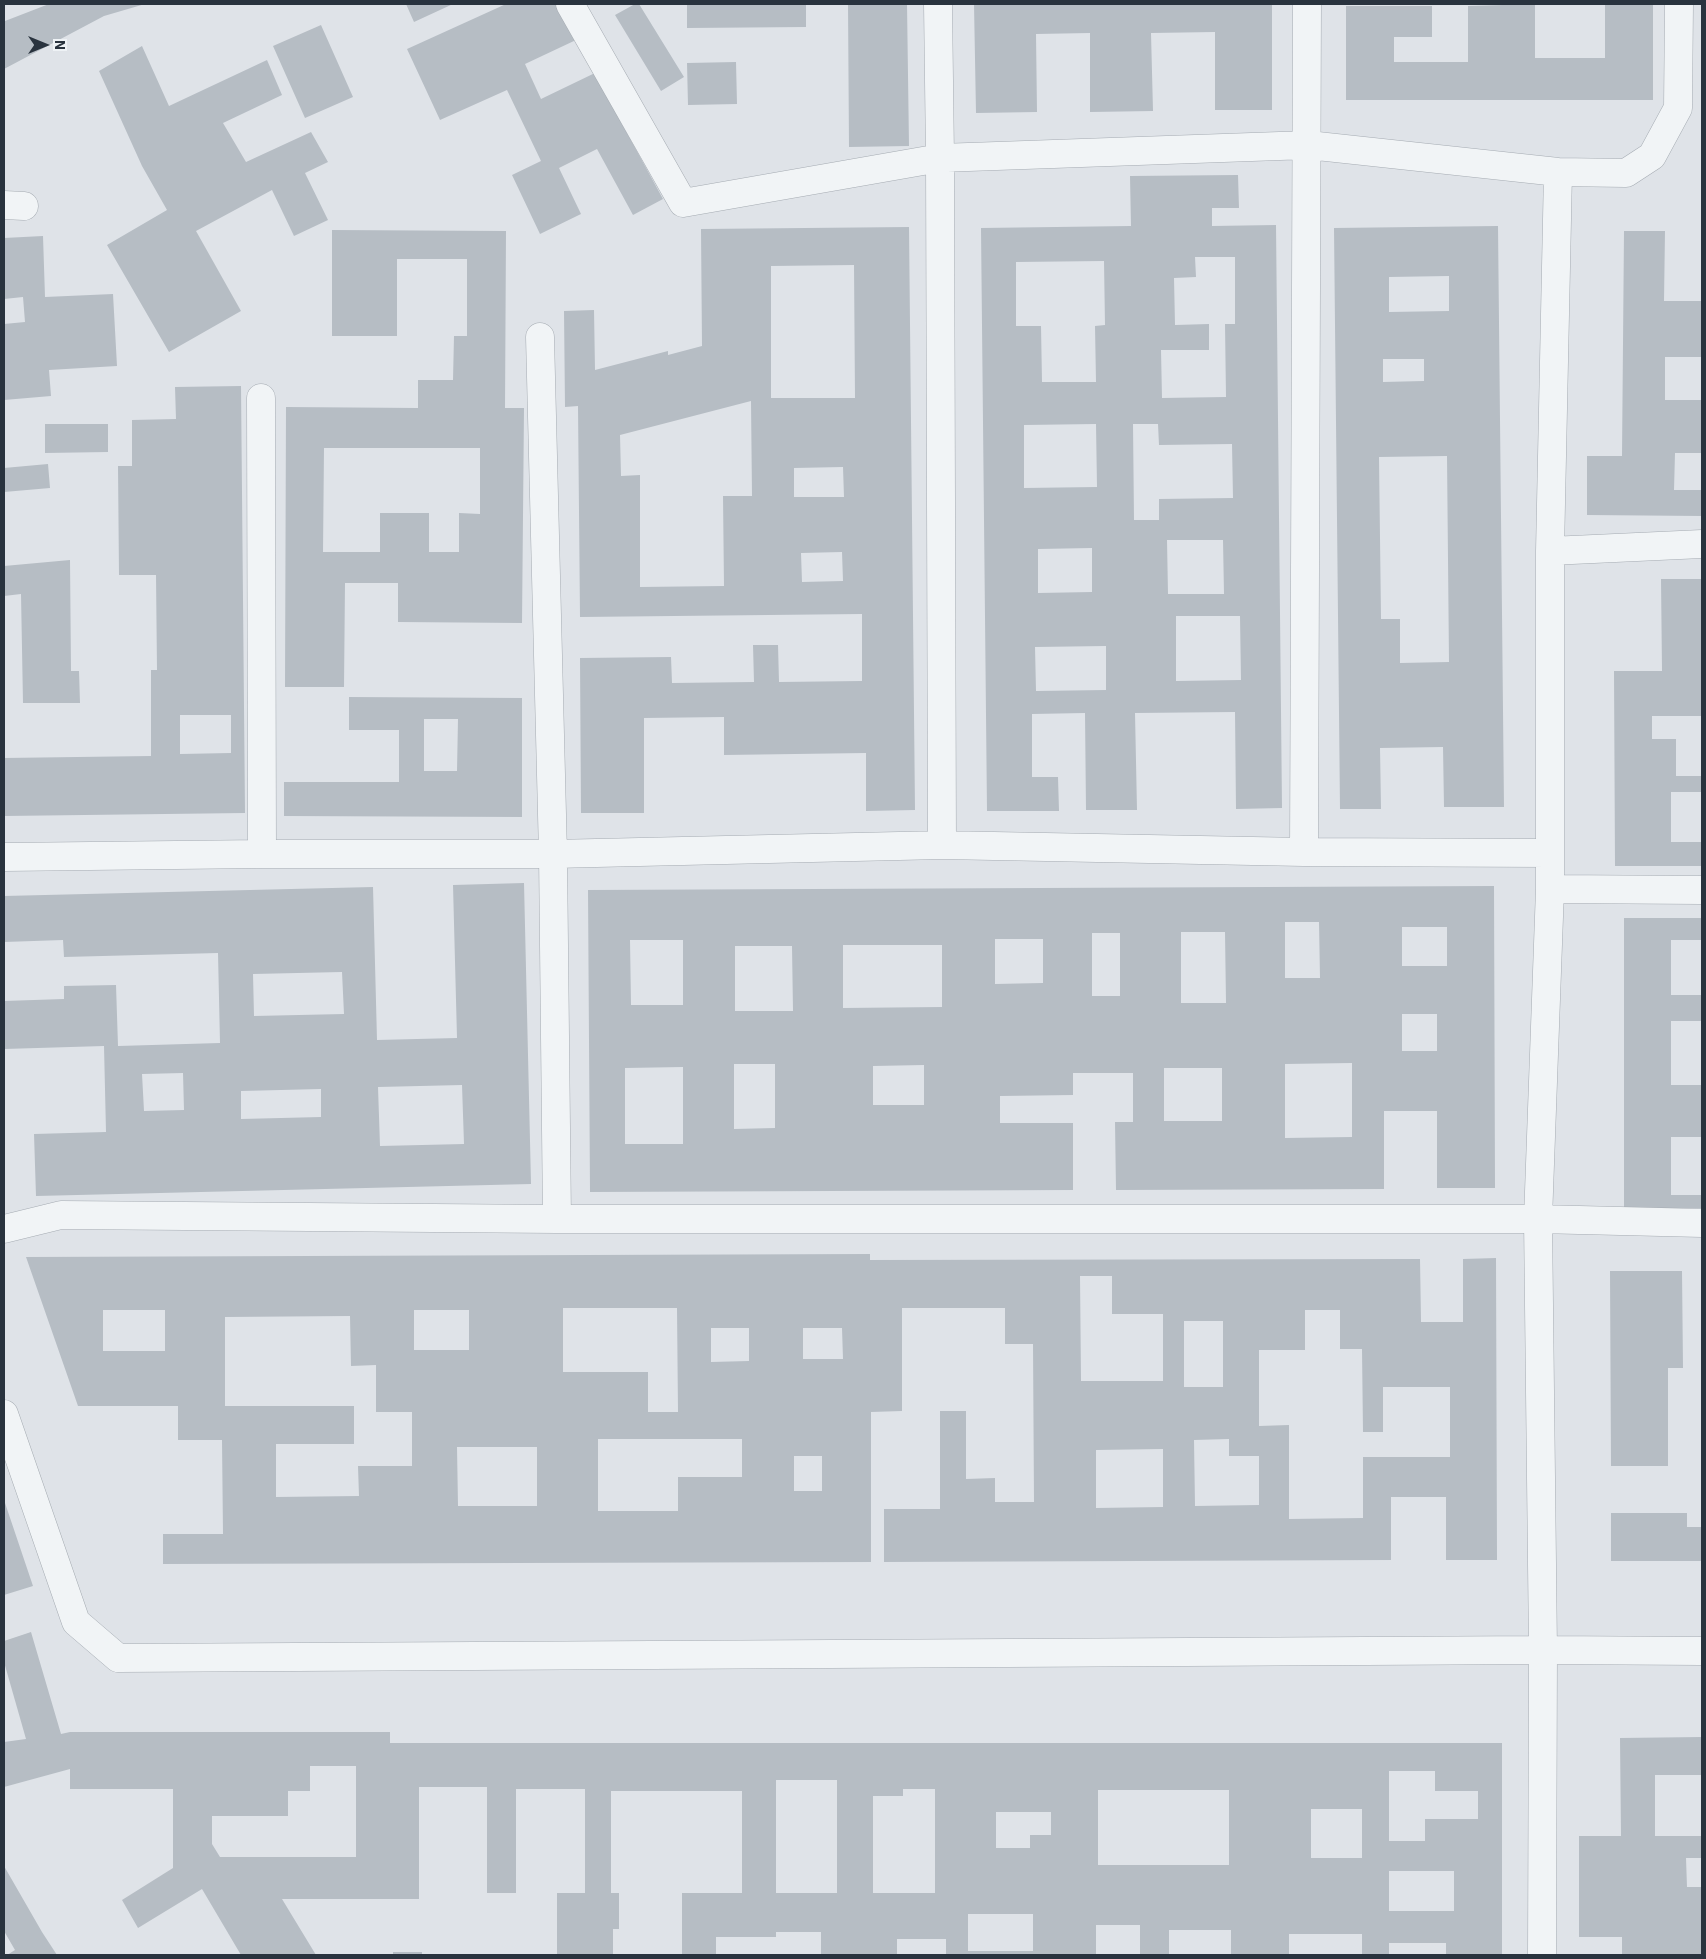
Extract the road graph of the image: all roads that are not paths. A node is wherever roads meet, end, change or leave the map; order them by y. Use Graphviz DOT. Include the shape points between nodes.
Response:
graph roads {
  1 [pos="570,4"];
  2 [pos="938,4"];
  3 [pos="1307,4"];
  4 [pos="1679,4"];
  5 [pos="1308,145"];
  6 [pos="940,158"];
  7 [pos="1558,172"];
  8 [pos="540,337"];
  9 [pos="261,398"];
  10 [pos="1702,544"];
  11 [pos="1550,551"];
  12 [pos="942,845"];
  13 [pos="1304,852"];
  14 [pos="1550,853"];
  15 [pos="262,854"];
  16 [pos="553,854"];
  17 [pos="4,857"];
  18 [pos="1550,889"];
  19 [pos="1702,890"];
  20 [pos="557,1218"];
  21 [pos="1538,1218"];
  22 [pos="1702,1223"];
  23 [pos="4,1229"];
  24 [pos="4,1414"];
  25 [pos="1543,1650"];
  26 [pos="1702,1651"];
  27 [pos="1542,1955"];
  1 -- 6 [label="street" via="683,203"];
  2 -- 6 [label="street"];
  3 -- 5 [label="street"];
  4 -- 7 [label="street" via="1678,108 1652,156 1626,173"];
  5 -- 6 [label="street"];
  5 -- 7 [label="street"];
  5 -- 13 [label="street"];
  6 -- 12 [label="street"];
  7 -- 11 [label="street"];
  8 -- 16 [label="street"];
  9 -- 15 [label="street"];
  10 -- 11 [label="street"];
  11 -- 14 [label="street"];
  12 -- 13 [label="street"];
  12 -- 16 [label="street"];
  13 -- 14 [label="street"];
  14 -- 18 [label="street"];
  15 -- 16 [label="street"];
  15 -- 17 [label="street"];
  16 -- 20 [label="street"];
  18 -- 19 [label="street"];
  18 -- 21 [label="street"];
  20 -- 21 [label="street"];
  20 -- 23 [label="street" via="61,1216"];
  21 -- 22 [label="street"];
  21 -- 25 [label="street"];
  24 -- 25 [label="street" via="76,1622 118,1658"];
  25 -- 26 [label="street"];
  25 -- 27 [label="street"];
}
